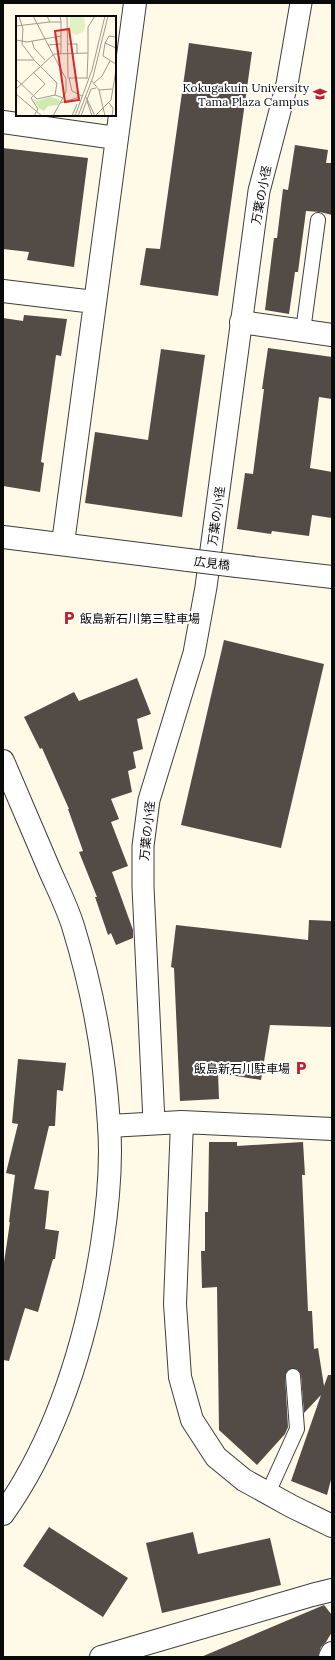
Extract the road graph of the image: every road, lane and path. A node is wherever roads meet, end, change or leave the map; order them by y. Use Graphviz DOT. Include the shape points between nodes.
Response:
graph roads {
  1 [pos="135,3"];
  2 [pos="301,3"];
  3 [pos="3,122"];
  4 [pos="116,138"];
  5 [pos="318,220"];
  6 [pos="3,291"];
  7 [pos="94,302"];
  8 [pos="241,322"];
  9 [pos="303,331"];
  10 [pos="332,335"];
  11 [pos="3,537"];
  12 [pos="63,543"];
  13 [pos="332,577"];
  14 [pos="3,761"];
  15 [pos="154,1122"];
  16 [pos="182,1122"];
  17 [pos="109,1126"];
  18 [pos="332,1129"];
  19 [pos="293,1376"];
  20 [pos="268,1493"];
  21 [pos="3,1514"];
  22 [pos="332,1526"];
  23 [pos="332,1590"];
  24 [pos="332,1653"];
  25 [pos="101,1657"];
  26 [pos="330,1657"];
  1 -- 4 [label="street"];
  2 -- 8 [label="street, 万葉の小径" via="287,84 259,192"];
  3 -- 4 [label="street"];
  4 -- 7 [label="street"];
  5 -- 9 [label="lane"];
  6 -- 7 [label="street"];
  7 -- 12 [label="street"];
  8 -- 9 [label="street"];
  8 -- 15 [label="street, 万葉の小径" via="207,579 194,653 149,800 143,846 142,887"];
  9 -- 10 [label="street"];
  11 -- 12 [label="street, 広見橋"];
  12 -- 13 [label="street, 広見橋, bridge"];
  14 -- 17 [label="street" via="73,924 95,1011"];
  15 -- 16 [label="street"];
  15 -- 17 [label="street"];
  16 -- 18 [label="street"];
  16 -- 20 [label="street" via="175,1304 180,1377 192,1420 216,1457 244,1480"];
  17 -- 21 [label="street" via="108,1202 96,1278 76,1364 49,1433 15,1497"];
  19 -- 20 [label="lane" via="297,1429"];
  20 -- 22 [label="street"];
  23 -- 25 [label="street"];
  24 -- 26 [label="street"];
}
